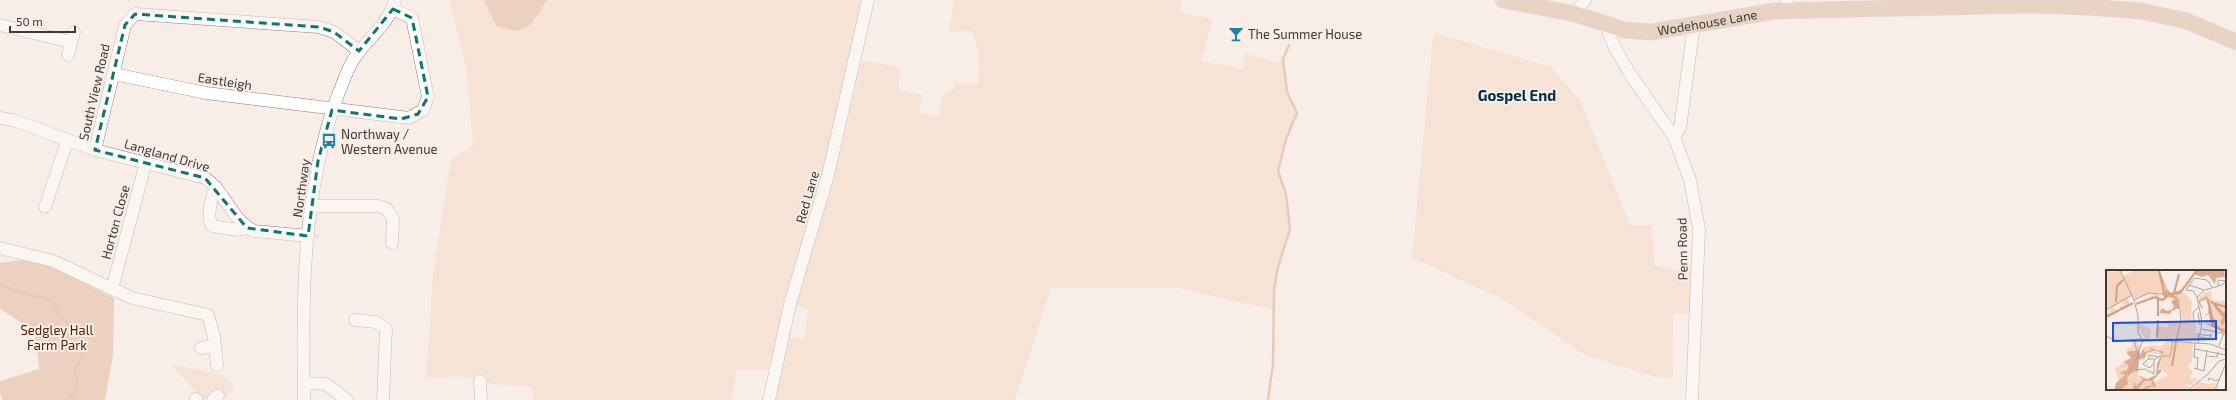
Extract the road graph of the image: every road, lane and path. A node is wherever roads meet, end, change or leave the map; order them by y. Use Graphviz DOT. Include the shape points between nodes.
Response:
graph roads {
  1 [pos="868,0"];
  2 [pos="1503,0"];
  3 [pos="1585,0"];
  4 [pos="394,4"];
  5 [pos="1786,5"];
  6 [pos="1575,14"];
  7 [pos="1605,24"];
  8 [pos="1694,24"];
  9 [pos="0,26"];
  10 [pos="2236,42"];
  11 [pos="359,51"];
  12 [pos="68,55"];
  13 [pos="114,74"];
  14 [pos="332,110"];
  15 [pos="0,118"];
  16 [pos="1674,137"];
  17 [pos="67,141"];
  18 [pos="95,150"];
  19 [pos="146,162"];
  20 [pos="216,187"];
  21 [pos="312,206"];
  22 [pos="45,207"];
  23 [pos="247,228"];
  24 [pos="308,236"];
  25 [pos="392,243"];
  26 [pos="0,248"];
  27 [pos="112,290"];
  28 [pos="355,320"];
  29 [pos="215,346"];
  30 [pos="201,348"];
  31 [pos="217,365"];
  32 [pos="480,381"];
  33 [pos="304,384"];
  34 [pos="304,400"];
  35 [pos="348,400"];
  36 [pos="383,400"];
  37 [pos="481,400"];
  38 [pos="769,400"];
  39 [pos="1692,400"];
  1 -- 38 [label="street, Red Lane" via="828,175 790,304"];
  2 -- 6 [label="main road, Wodehouse Lane"];
  3 -- 6 [label="street"];
  4 -- 11 [label="street, Northway" via="376,34"];
  4 -- 14 [label="street, Eastleigh" via="412,18 415,28 428,97 423,110 409,118 401,119"];
  5 -- 8 [label="main road, Wodehouse Lane"];
  5 -- 10 [label="main road, Wodehouse Lane" via="2029,6 2141,11 2187,22"];
  6 -- 7 [label="main road, Wodehouse Lane"];
  7 -- 8 [label="main road, Wodehouse Lane" via="1625,30 1651,32"];
  7 -- 16 [label="street, Penn Road" via="1630,74"];
  8 -- 16 [label="street" via="1680,128"];
  9 -- 12 [label="street" via="73,37"];
  11 -- 13 [label="street, South View Road" via="334,32 319,27 135,14 125,25"];
  11 -- 14 [label="street, Northway" via="348,70"];
  13 -- 14 [label="street, Eastleigh" via="206,93"];
  13 -- 18 [label="street, South View Road"];
  14 -- 21 [label="street, Northway" via="318,161"];
  15 -- 17 [label="street, Langland Drive" via="13,120"];
  16 -- 39 [label="street, Penn Road" via="1690,180 1698,229"];
  17 -- 18 [label="street, Langland Drive"];
  17 -- 22 [label="street"];
  18 -- 19 [label="street, Langland Drive"];
  19 -- 20 [label="street, Langland Drive" via="205,178"];
  19 -- 27 [label="street, Horton Close"];
  20 -- 23 [label="street, Langland Drive"];
  20 -- 23 [label="street" via="212,195 209,222 212,226 238,230"];
  21 -- 24 [label="street, Northway"];
  21 -- 25 [label="street" via="378,206 387,209 393,219"];
  23 -- 24 [label="street" via="254,231"];
  24 -- 33 [label="street, Northway"];
  26 -- 27 [label="street" via="53,261"];
  27 -- 29 [label="street" via="132,298 214,316"];
  28 -- 36 [label="street" via="376,322 386,329"];
  29 -- 30 [label="street"];
  29 -- 31 [label="street"];
  32 -- 37 [label="street"];
  33 -- 34 [label="street, Northway"];
  33 -- 35 [label="street" via="326,384"];
}
